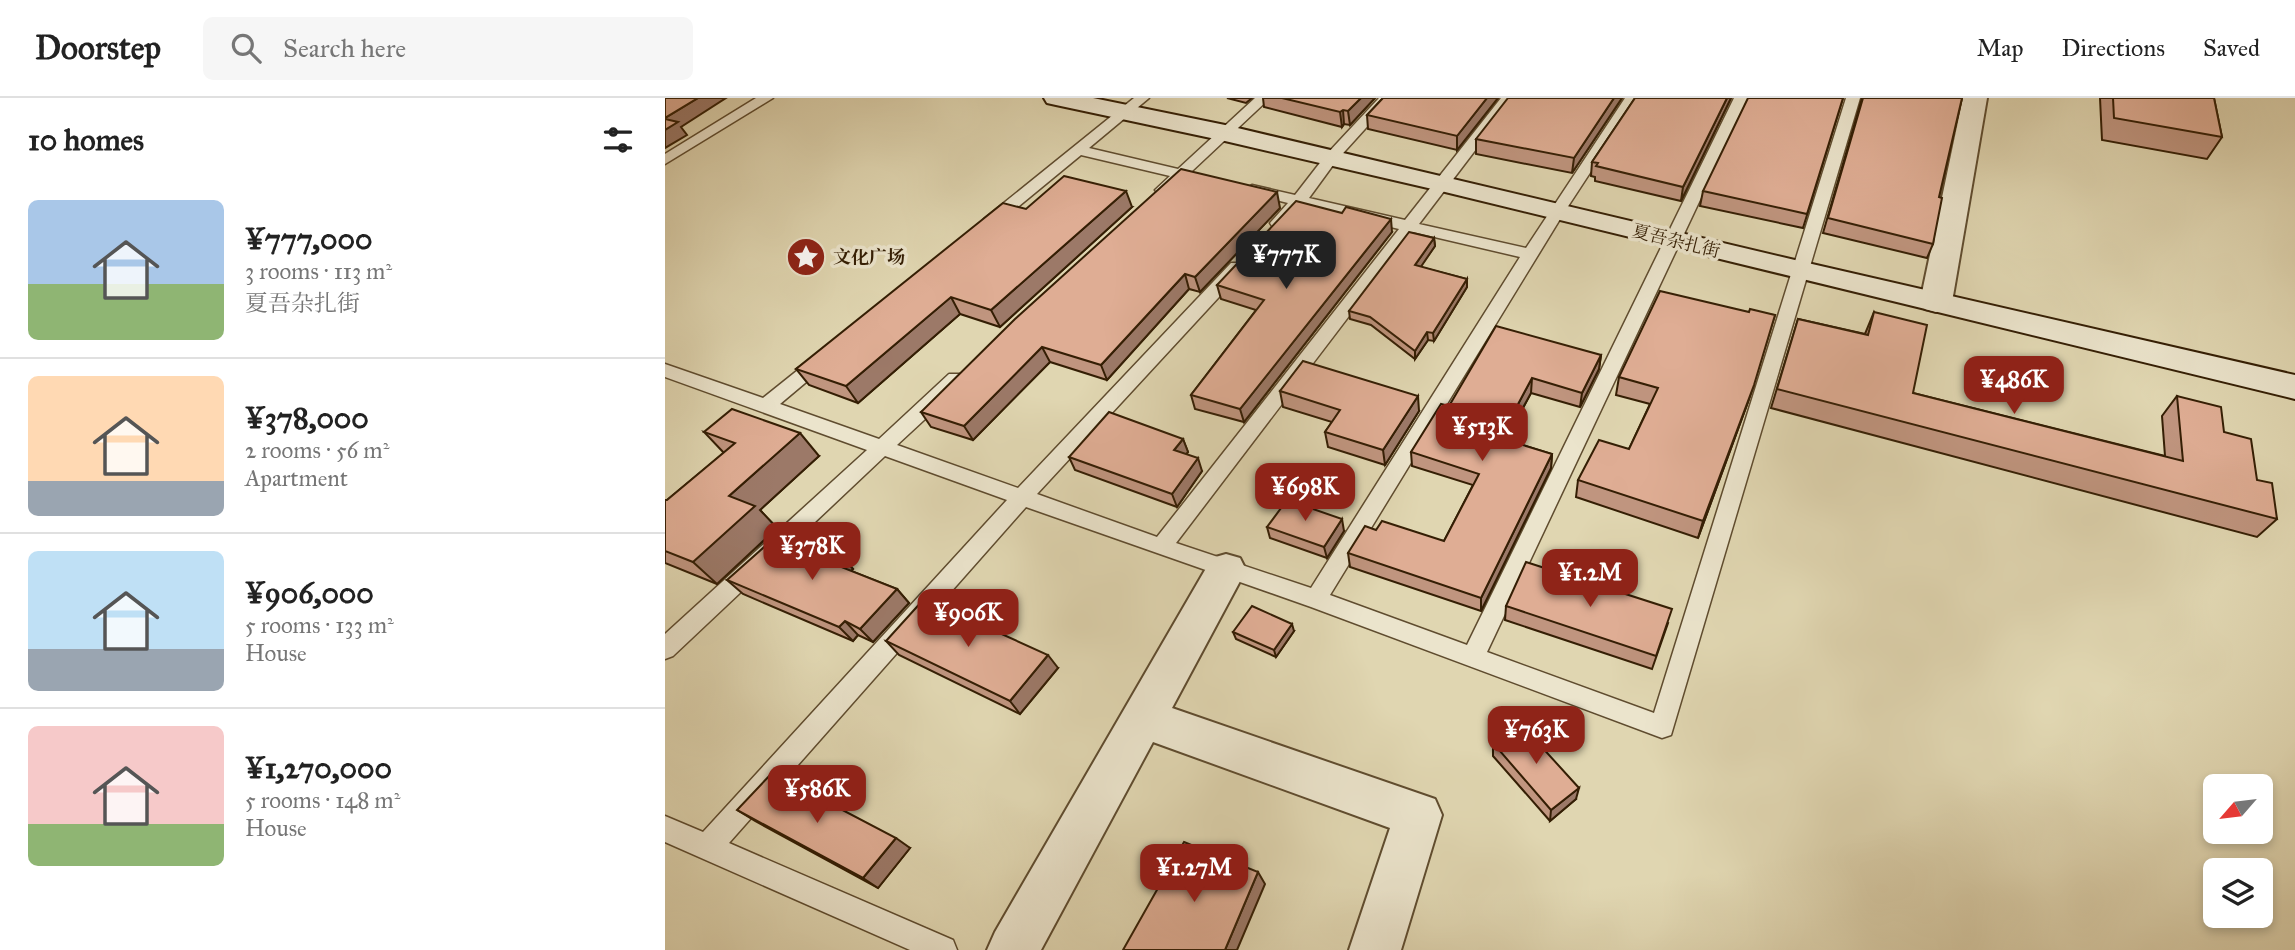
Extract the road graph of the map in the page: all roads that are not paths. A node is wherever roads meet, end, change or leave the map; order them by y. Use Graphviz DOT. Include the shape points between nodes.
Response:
graph roads {
  1 [pos="766,98"];
  2 [pos="1056,98"];
  3 [pos="1263,98"];
  4 [pos="1386,98"];
  5 [pos="1508,98"];
  6 [pos="1632,98"];
  7 [pos="1741,98"];
  8 [pos="1853,98"];
  9 [pos="1975,98"];
  10 [pos="1133,105"];
  11 [pos="1225,133"];
  12 [pos="1078,150"];
  13 [pos="1331,158"];
  14 [pos="665,160"];
  15 [pos="1181,174"];
  16 [pos="1207,180"];
  17 [pos="1441,183"];
  18 [pos="1233,186"];
  19 [pos="1299,201"];
  20 [pos="1150,202"];
  21 [pos="1557,211"];
  22 [pos="1409,227"];
  23 [pos="981,229"];
  24 [pos="1675,240"];
  25 [pos="1530,254"];
  26 [pos="1799,271"];
  27 [pos="1936,302"];
  28 [pos="841,343"];
  29 [pos="975,362"];
  30 [pos="665,370"];
  31 [pos="2295,387"];
  32 [pos="766,405"];
  33 [pos="882,447"];
  34 [pos="1022,497"];
  35 [pos="1161,547"];
  36 [pos="1226,570"];
  37 [pos="1315,599"];
  38 [pos="665,649"];
  39 [pos="1472,658"];
  40 [pos="1143,718"];
  41 [pos="665,829"];
  42 [pos="708,847"];
  43 [pos="943,950"];
  44 [pos="1013,950"];
  45 [pos="1375,950"];
  1 -- 14 [label="lane"];
  2 -- 10 [label="main road, 夏吾杂扎街"];
  3 -- 11 [label="lane"];
  4 -- 13 [label="lane"];
  5 -- 17 [label="lane"];
  6 -- 21 [label="lane"];
  7 -- 24 [label="lane"];
  8 -- 26 [label="lane"];
  9 -- 27 [label="main road"];
  10 -- 11 [label="main road, 夏吾杂扎街"];
  10 -- 12 [label="lane"];
  11 -- 13 [label="main road, 夏吾杂扎街"];
  11 -- 15 [label="lane"];
  12 -- 15 [label="lane"];
  12 -- 23 [label="lane"];
  13 -- 17 [label="main road, 夏吾杂扎街"];
  13 -- 19 [label="lane"];
  15 -- 16 [label="lane"];
  15 -- 20 [label="lane"];
  17 -- 21 [label="main road, 夏吾杂扎街"];
  17 -- 22 [label="lane"];
  18 -- 19 [label="lane"];
  19 -- 22 [label="lane"];
  19 -- 34 [label="lane"];
  21 -- 24 [label="main road, 夏吾杂扎街"];
  21 -- 25 [label="lane"];
  22 -- 25 [label="lane"];
  22 -- 35 [label="lane"];
  24 -- 26 [label="main road, 夏吾杂扎街"];
  24 -- 39 [label="lane"];
  25 -- 37 [label="lane"];
  26 -- 27 [label="main road, 夏吾杂扎街"];
  26 -- 39 [label="lane" via="1662,727"];
  27 -- 31 [label="main road, 夏吾杂扎街"];
  28 -- 32 [label="lane"];
  29 -- 33 [label="lane"];
  30 -- 32 [label="lane"];
  32 -- 33 [label="lane"];
  33 -- 34 [label="lane"];
  33 -- 38 [label="lane"];
  34 -- 35 [label="lane"];
  34 -- 42 [label="lane"];
  35 -- 36 [label="lane"];
  36 -- 37 [label="lane"];
  36 -- 40 [label="main road"];
  37 -- 39 [label="lane"];
  40 -- 44 [label="main road"];
  40 -- 45 [label="main road" via="1418,815"];
  41 -- 42 [label="lane"];
  42 -- 43 [label="lane"];
}
